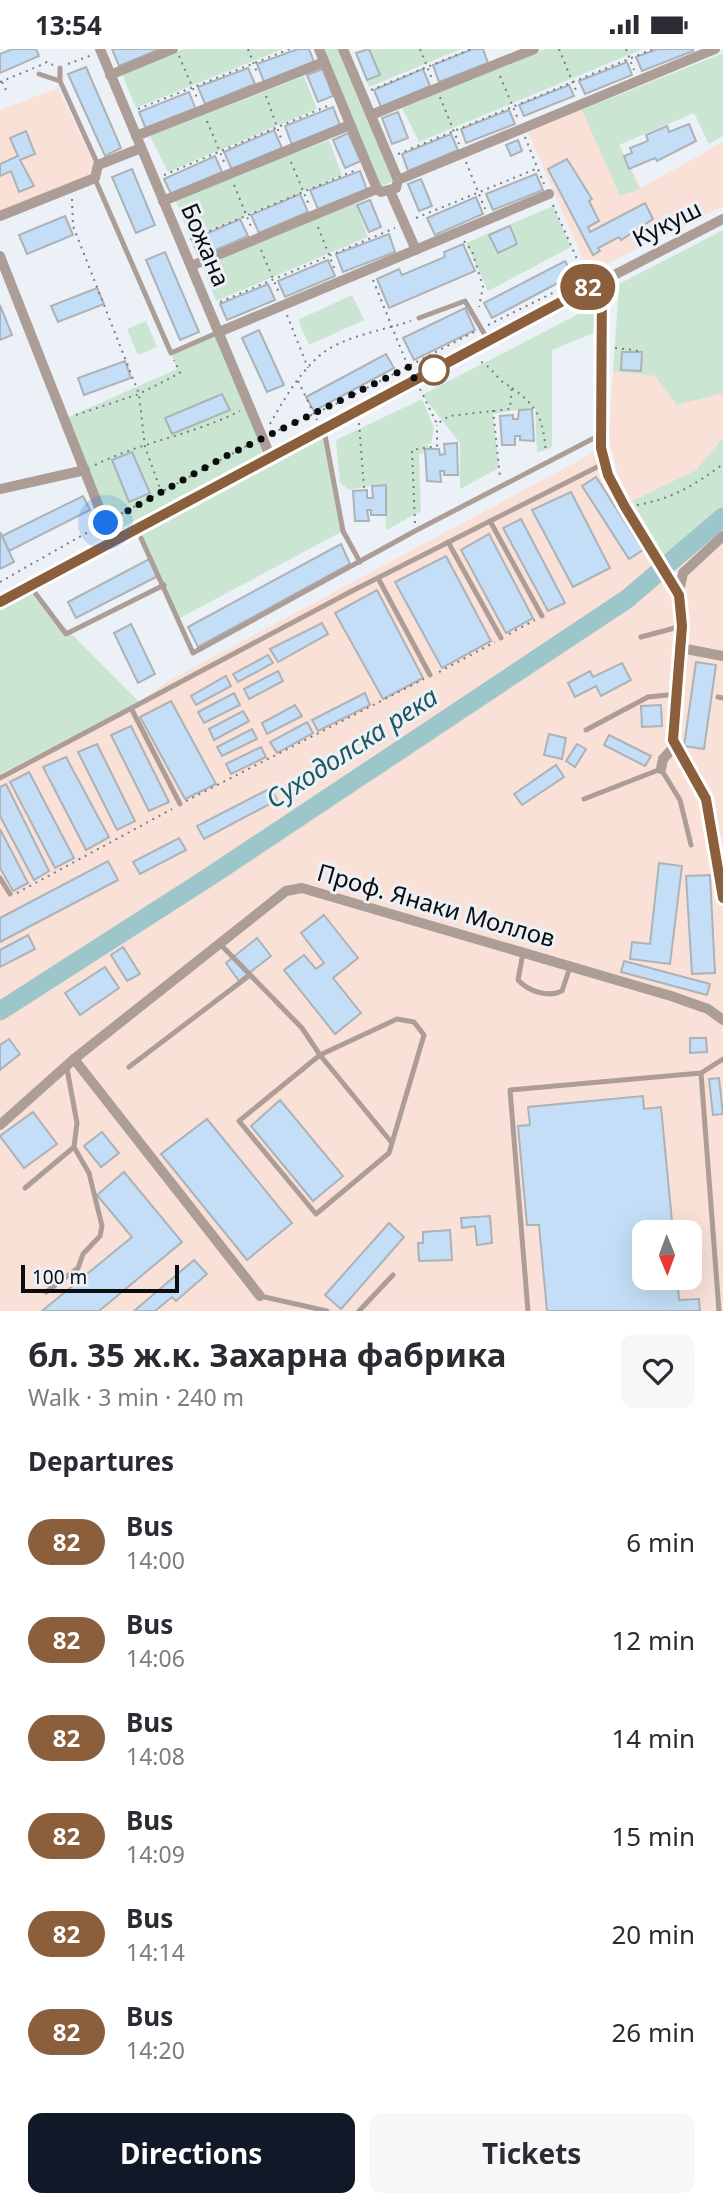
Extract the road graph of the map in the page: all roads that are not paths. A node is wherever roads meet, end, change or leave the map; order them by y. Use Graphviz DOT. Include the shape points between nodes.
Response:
graph roads {
  1 [pos="173,49"];
  2 [pos="319,49"];
  3 [pos="356,49"];
  4 [pos="534,49"];
  5 [pos="715,49"];
  6 [pos="100,50"];
  7 [pos="344,51"];
  8 [pos="324,62"];
  9 [pos="60,68"];
  10 [pos="39,74"];
  11 [pos="110,75"];
  12 [pos="60,81"];
  13 [pos="371,115"];
  14 [pos="350,125"];
  15 [pos="136,136"];
  16 [pos="141,148"];
  17 [pos="98,165"];
  18 [pos="95,177"];
  19 [pos="398,180"];
  20 [pos="377,189"];
  21 [pos="390,191"];
  22 [pos="549,194"];
  23 [pos="163,201"];
  24 [pos="0,216"];
  25 [pos="723,219"];
  26 [pos="415,250"];
  27 [pos="0,256"];
  28 [pos="191,266"];
  29 [pos="602,280"];
  30 [pos="419,318"];
  31 [pos="219,332"];
  32 [pos="488,340"];
  33 [pos="324,429"];
  34 [pos="598,436"];
  35 [pos="271,458"];
  36 [pos="605,463"];
  37 [pos="85,470"];
  38 [pos="0,489"];
  39 [pos="490,520"];
  40 [pos="723,536"];
  41 [pos="141,538"];
  42 [pos="447,542"];
  43 [pos="114,543"];
  44 [pos="359,562"];
  45 [pos="378,577"];
  46 [pos="164,585"];
  47 [pos="30,586"];
  48 [pos="679,595"];
  49 [pos="0,602"];
  50 [pos="542,616"];
  51 [pos="682,626"];
  52 [pos="642,637"];
  53 [pos="501,638"];
  54 [pos="681,648"];
  55 [pos="723,656"];
  56 [pos="430,675"];
  57 [pos="678,694"];
  58 [pos="132,710"];
  59 [pos="586,730"];
  60 [pos="675,746"];
  61 [pos="661,769"];
  62 [pos="0,778"];
  63 [pos="584,799"];
  64 [pos="180,803"];
  65 [pos="718,825"];
  66 [pos="691,845"];
  67 [pos="0,878"];
  68 [pos="9,894"];
  69 [pos="723,899"];
  70 [pos="220,944"];
  71 [pos="523,953"];
  72 [pos="570,967"];
  73 [pos="250,975"];
  74 [pos="723,1020"];
  75 [pos="320,1055"];
  76 [pos="723,1059"];
  77 [pos="71,1064"];
  78 [pos="129,1067"];
  79 [pos="701,1073"];
  80 [pos="0,1125"];
  81 [pos="393,1143"];
  82 [pos="75,1147"];
  83 [pos="25,1188"];
  84 [pos="393,1275"];
  85 [pos="46,1292"];
  86 [pos="260,1296"];
  87 [pos="327,1311"];
  88 [pos="359,1311"];
  89 [pos="528,1311"];
  90 [pos="719,1311"];
  1 -- 11 [label="street"];
  2 -- 8 [label="street"];
  3 -- 7 [label="street"];
  4 -- 13 [label="street"];
  5 -- 19 [label="street"];
  6 -- 11 [label="street, Божана"];
  7 -- 13 [label="street"];
  8 -- 14 [label="street"];
  8 -- 15 [label="street"];
  9 -- 12 [label="lane"];
  10 -- 12 [label="lane"];
  11 -- 15 [label="street, Божана"];
  12 -- 17 [label="lane"];
  13 -- 19 [label="street"];
  14 -- 20 [label="street"];
  14 -- 23 [label="street"];
  15 -- 16 [label="street, Божана"];
  16 -- 17 [label="street"];
  16 -- 23 [label="street, Божана"];
  17 -- 18 [label="street"];
  18 -- 24 [label="street"];
  18 -- 31 [label="lane" via="171,353"];
  19 -- 21 [label="street"];
  20 -- 21 [label="street"];
  20 -- 28 [label="street"];
  21 -- 26 [label="street"];
  22 -- 26 [label="street"];
  23 -- 28 [label="street, Божана"];
  25 -- 29 [label="street, Кукуш"];
  26 -- 31 [label="street"];
  27 -- 37 [label="street"];
  28 -- 31 [label="street, Божана"];
  29 -- 32 [label="street, Кукуш" via="587,282"];
  29 -- 34 [label="street"];
  30 -- 32 [label="lane" via="465,301"];
  31 -- 35 [label="street, Божана"];
  32 -- 33 [label="street, Кукуш"];
  33 -- 35 [label="street, Кукуш"];
  33 -- 44 [label="lane" via="343,531"];
  34 -- 36 [label="street"];
  34 -- 44 [label="lane"];
  35 -- 43 [label="street, Кукуш"];
  36 -- 39 [label="lane"];
  36 -- 48 [label="street" via="625,507"];
  37 -- 38 [label="street"];
  37 -- 43 [label="street"];
  39 -- 42 [label="lane"];
  39 -- 50 [label="lane"];
  40 -- 48 [label="street" via="683,573"];
  41 -- 46 [label="lane"];
  42 -- 45 [label="lane"];
  42 -- 53 [label="lane"];
  43 -- 47 [label="street, Кукуш"];
  44 -- 46 [label="lane" via="193,653"];
  45 -- 56 [label="lane"];
  45 -- 58 [label="lane"];
  46 -- 47 [label="lane" via="65,634"];
  47 -- 49 [label="street, Кукуш"];
  48 -- 51 [label="street"];
  51 -- 52 [label="lane"];
  51 -- 54 [label="street"];
  54 -- 55 [label="street"];
  54 -- 57 [label="street"];
  57 -- 59 [label="lane" via="648,697"];
  57 -- 60 [label="street"];
  58 -- 62 [label="lane"];
  58 -- 64 [label="lane"];
  60 -- 61 [label="street"];
  60 -- 65 [label="street"];
  61 -- 63 [label="lane"];
  61 -- 66 [label="lane" via="680,800"];
  65 -- 69 [label="street"];
  67 -- 68 [label="lane"];
  70 -- 71 [label="street, Проф. Янаки Моллов" via="286,891 302,888"];
  70 -- 73 [label="lane"];
  70 -- 77 [label="street, Проф. Янаки Моллов"];
  71 -- 72 [label="street, Проф. Янаки Моллов"];
  71 -- 72 [label="lane" via="517,980 546,994 562,991"];
  72 -- 74 [label="street, Проф. Янаки Моллов" via="708,1009"];
  73 -- 75 [label="lane" via="302,1028"];
  73 -- 78 [label="lane"];
  75 -- 81 [label="lane"];
  75 -- 81 [label="lane" via="397,1019 421,1027 424,1035"];
  75 -- 81 [label="lane" via="239,1121 316,1214 389,1153"];
  76 -- 79 [label="lane"];
  77 -- 80 [label="street, Проф. Янаки Моллов"];
  77 -- 82 [label="lane"];
  77 -- 86 [label="street"];
  79 -- 89 [label="lane" via="510,1090"];
  79 -- 90 [label="lane"];
  82 -- 83 [label="lane"];
  82 -- 85 [label="lane" via="89,1173 102,1226 78,1268"];
  84 -- 88 [label="lane"];
  86 -- 87 [label="lane"];
}
